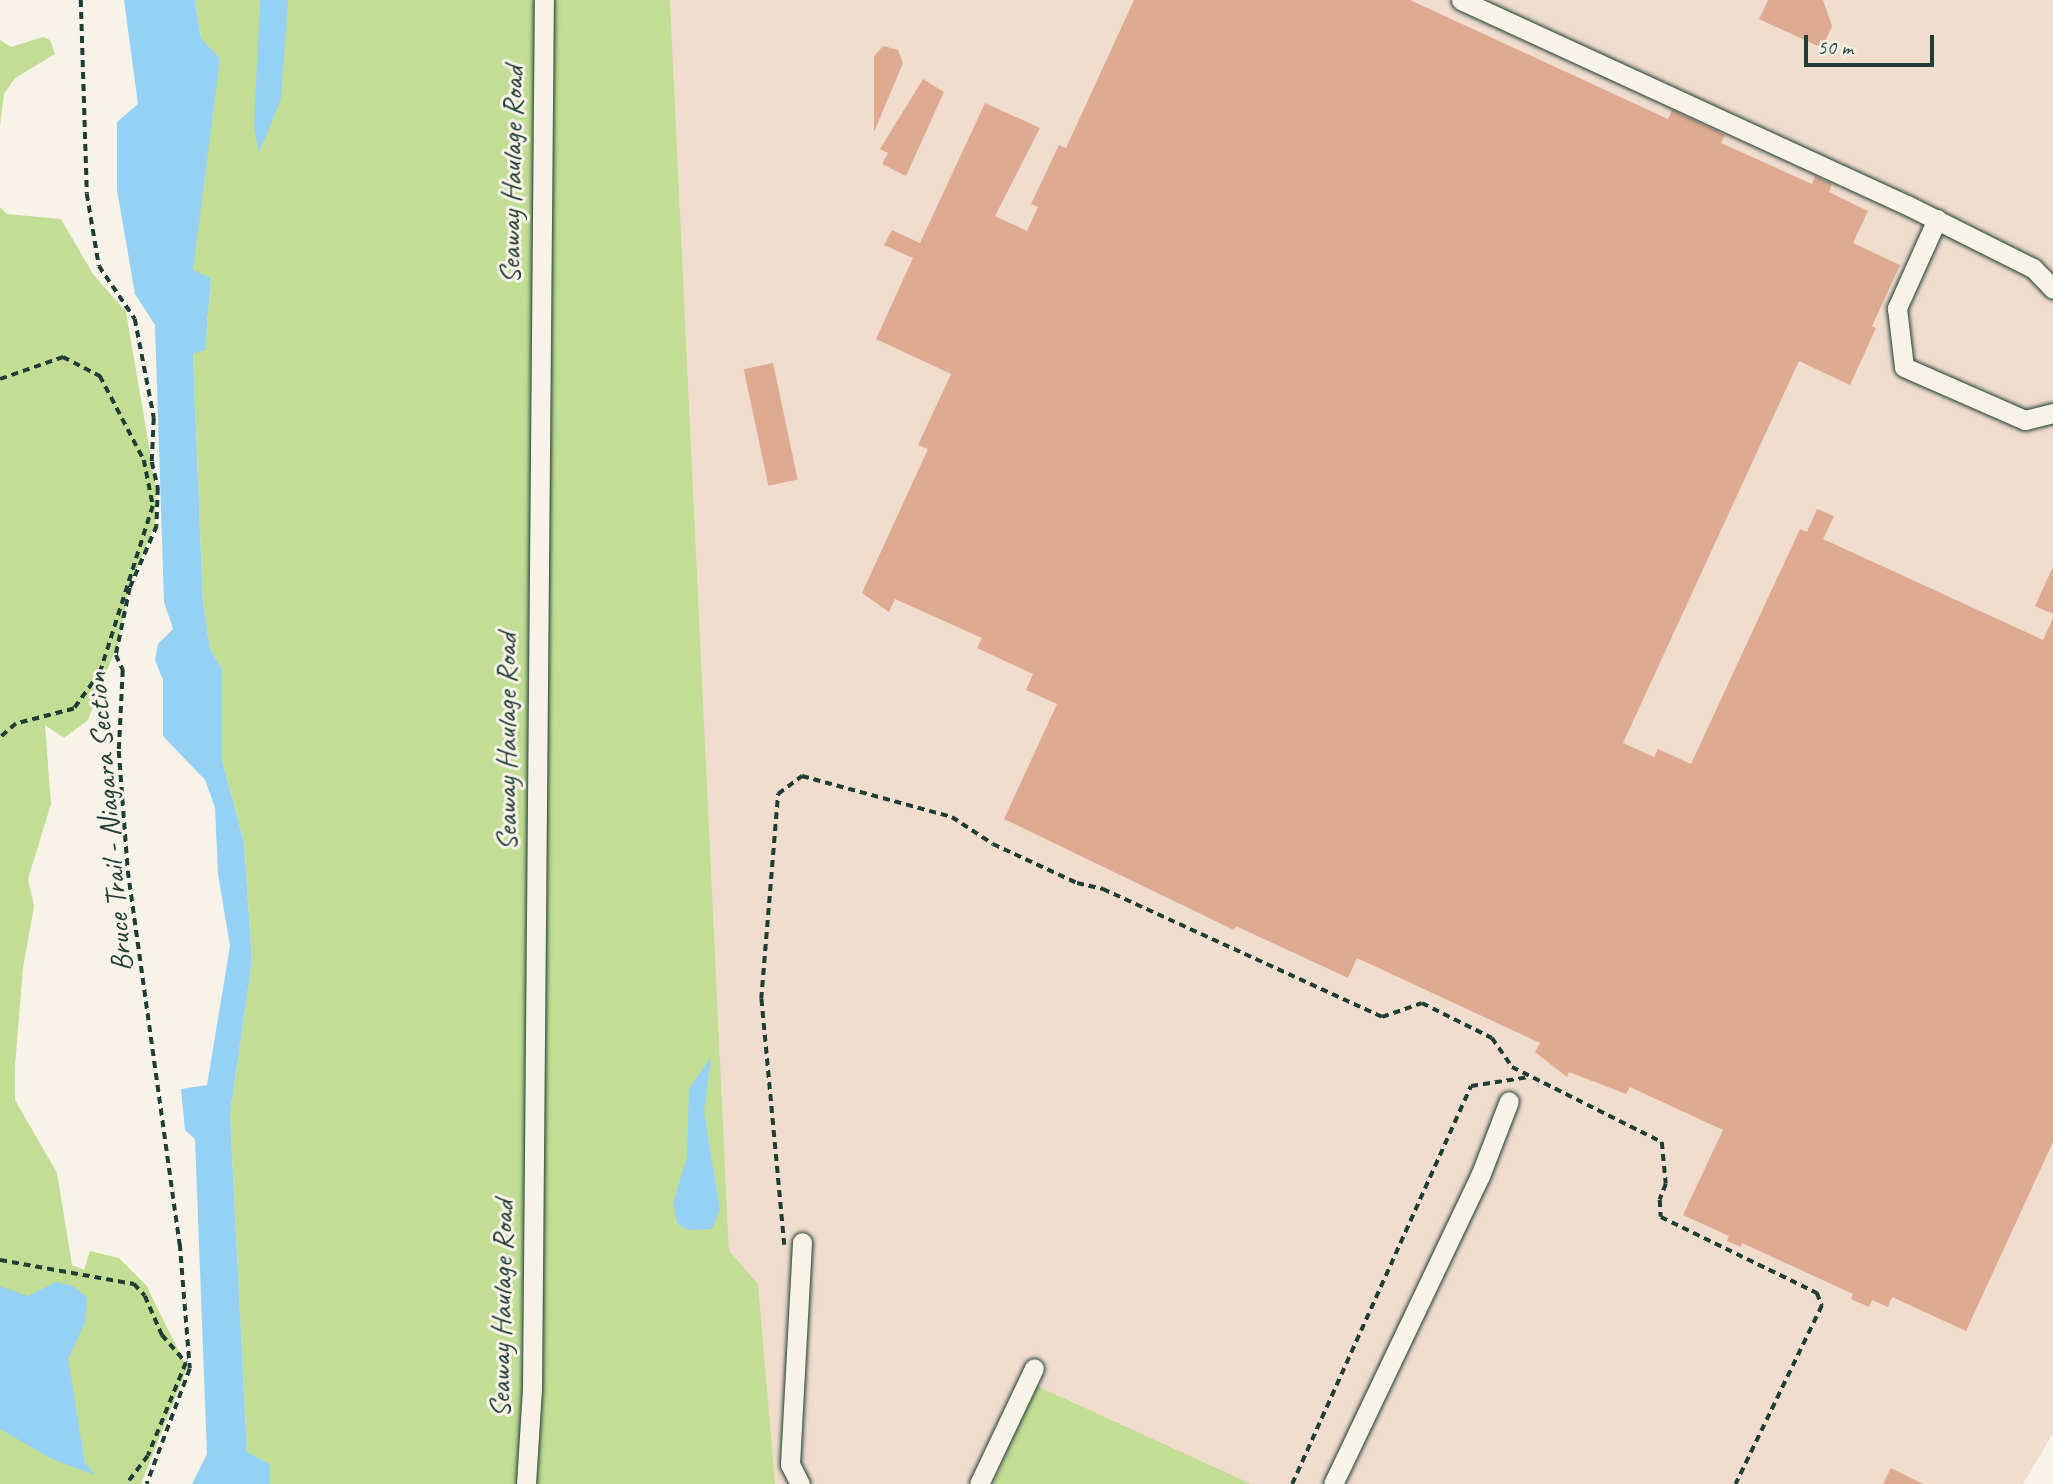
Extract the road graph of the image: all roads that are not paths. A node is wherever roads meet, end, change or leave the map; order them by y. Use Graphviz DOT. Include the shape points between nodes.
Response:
graph roads {
  1 [pos="544,0"];
  2 [pos="1461,0"];
  3 [pos="1937,219"];
  4 [pos="2053,289"];
  5 [pos="2053,413"];
  6 [pos="1509,1101"];
  7 [pos="793,1245"];
  8 [pos="1034,1368"];
  9 [pos="526,1484"];
  10 [pos="800,1484"];
  11 [pos="979,1484"];
  12 [pos="1333,1484"];
  1 -- 9 [label="street, Seaway Haulage Road" via="532,1389"];
  2 -- 3 [label="street"];
  3 -- 4 [label="street" via="2033,268"];
  3 -- 5 [label="street" via="1897,308 1904,367 2025,420"];
  6 -- 12 [label="street" via="1480,1176"];
  7 -- 10 [label="street" via="790,1464"];
  8 -- 11 [label="street"];
}
